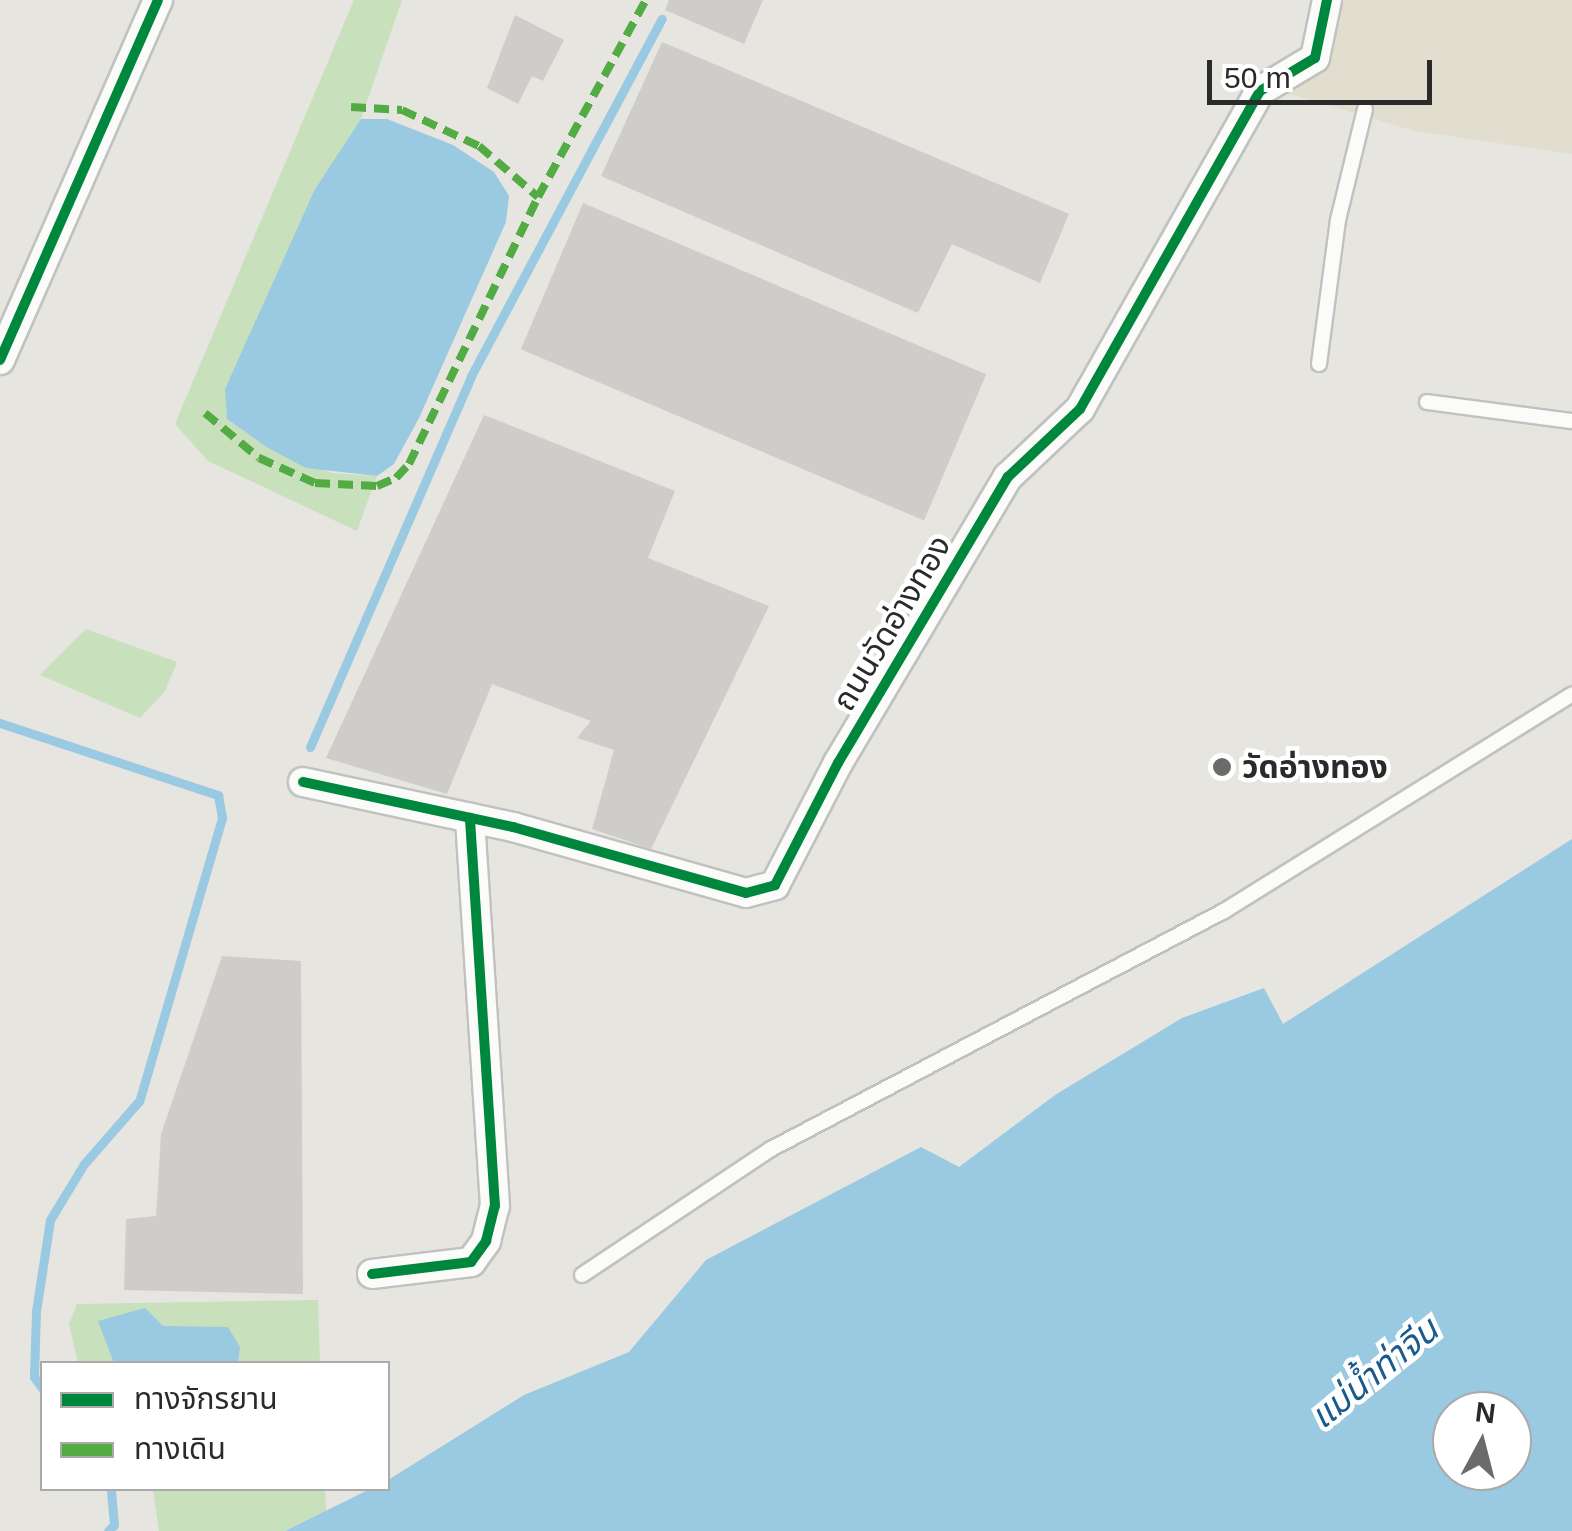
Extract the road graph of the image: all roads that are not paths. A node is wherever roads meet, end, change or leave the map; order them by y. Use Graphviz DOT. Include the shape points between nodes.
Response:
graph roads {
  1 [pos="158,0"];
  2 [pos="1327,0"];
  3 [pos="1365,109"];
  4 [pos="0,360"];
  5 [pos="1319,364"];
  6 [pos="1427,402"];
  7 [pos="1572,420"];
  8 [pos="1572,694"];
  9 [pos="303,782"];
  10 [pos="470,818"];
  11 [pos="372,1274"];
  12 [pos="582,1275"];
  1 -- 4 [label="street"];
  2 -- 10 [label="street, ถนนวัดอ่างทอง" via="1315,58 1260,91 1080,409 1008,477 838,763 775,885 746,893"];
  3 -- 5 [label="lane" via="1338,220"];
  6 -- 7 [label="lane"];
  8 -- 12 [label="lane" via="1538,708 1224,911 771,1148"];
  9 -- 10 [label="street, ถนนวัดอ่างทอง"];
  10 -- 11 [label="street" via="495,1206 486,1241 471,1262"];
}
